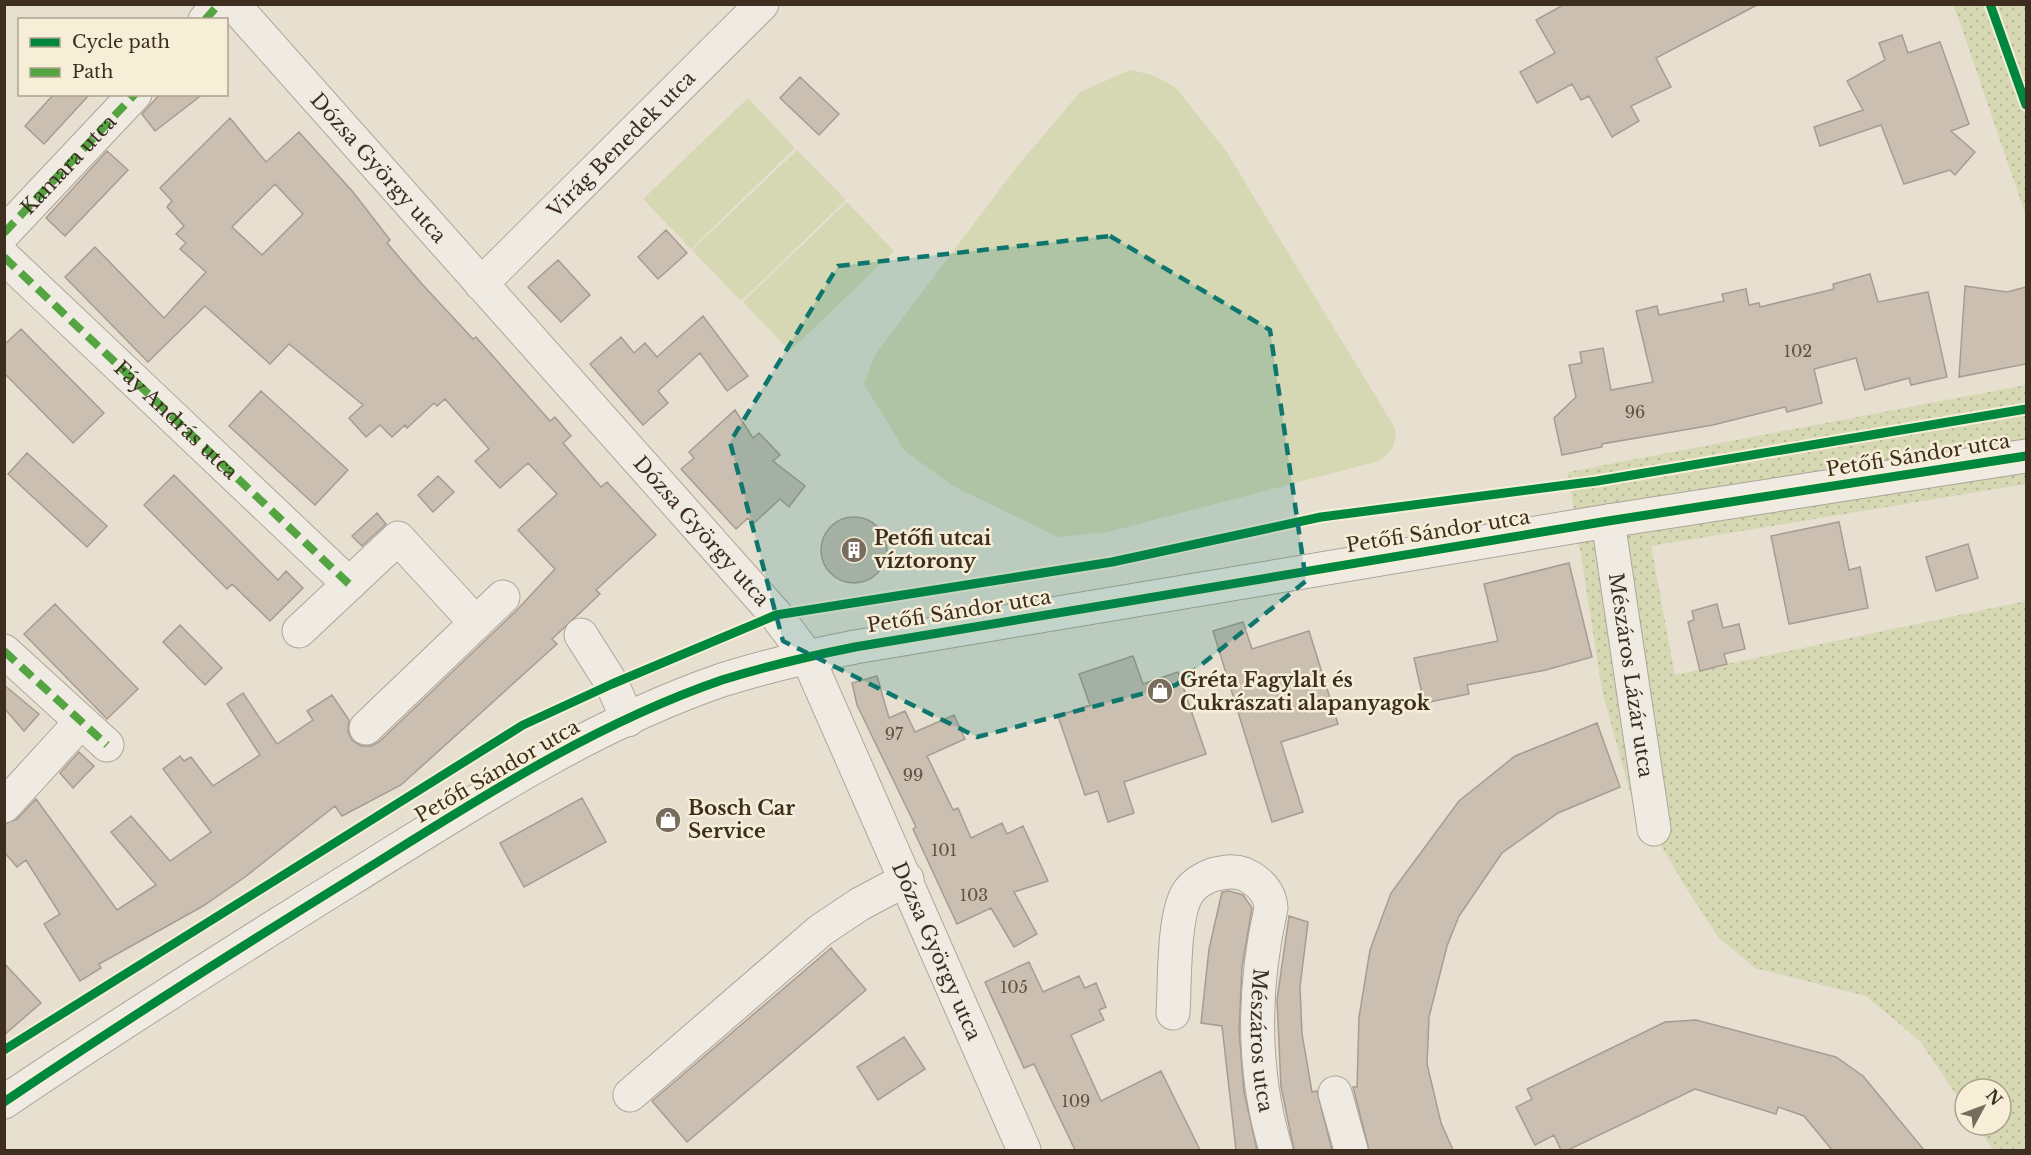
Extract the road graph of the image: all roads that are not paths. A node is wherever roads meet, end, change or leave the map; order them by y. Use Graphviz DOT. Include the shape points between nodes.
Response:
graph roads {
  1 [pos="219,4"];
  2 [pos="233,4"];
  3 [pos="762,4"];
  4 [pos="207,18"];
  5 [pos="133,96"];
  6 [pos="6,234"];
  7 [pos="481,284"];
  8 [pos="2026,456"];
  9 [pos="1608,521"];
  10 [pos="349,584"];
  11 [pos="503,597"];
  12 [pos="476,623"];
  13 [pos="299,631"];
  14 [pos="581,635"];
  15 [pos="4,651"];
  16 [pos="807,656"];
  17 [pos="627,720"];
  18 [pos="81,722"];
  19 [pos="366,728"];
  20 [pos="107,745"];
  21 [pos="4,806"];
  22 [pos="1654,829"];
  23 [pos="906,879"];
  24 [pos="1173,1013"];
  25 [pos="1335,1092"];
  26 [pos="630,1095"];
  27 [pos="4,1102"];
  28 [pos="1024,1150"];
  29 [pos="1276,1150"];
  30 [pos="1351,1150"];
  1 -- 4 [label="street"];
  2 -- 7 [label="street, Dózsa György utca"];
  3 -- 7 [label="street, Virág Benedek utca"];
  5 -- 6 [label="street, Kamara utca"];
  6 -- 10 [label="street, Fáy András utca"];
  7 -- 16 [label="street, Dózsa György utca" via="776,615"];
  8 -- 9 [label="street, Petőfi Sándor utca"];
  9 -- 16 [label="street, Petőfi Sándor utca"];
  9 -- 22 [label="street, Mészáros Lázár utca"];
  10 -- 12 [label="street" via="398,538"];
  10 -- 13 [label="street"];
  11 -- 12 [label="street"];
  12 -- 19 [label="street"];
  14 -- 17 [label="street" via="612,684"];
  15 -- 18 [label="street"];
  16 -- 17 [label="street, Petőfi Sándor utca" via="721,681"];
  16 -- 23 [label="street, Dózsa György utca"];
  17 -- 27 [label="street, Petőfi Sándor utca" via="486,795 132,1015"];
  18 -- 20 [label="street"];
  18 -- 21 [label="street"];
  23 -- 26 [label="street" via="821,930"];
  23 -- 28 [label="street, Dózsa György utca"];
  24 -- 29 [label="street, Mészáros utca" via="1185,896 1209,876 1226,871 1243,874 1258,883 1270,898 1260,972 1258,1043 1260,1082"];
  25 -- 30 [label="street"];
}
